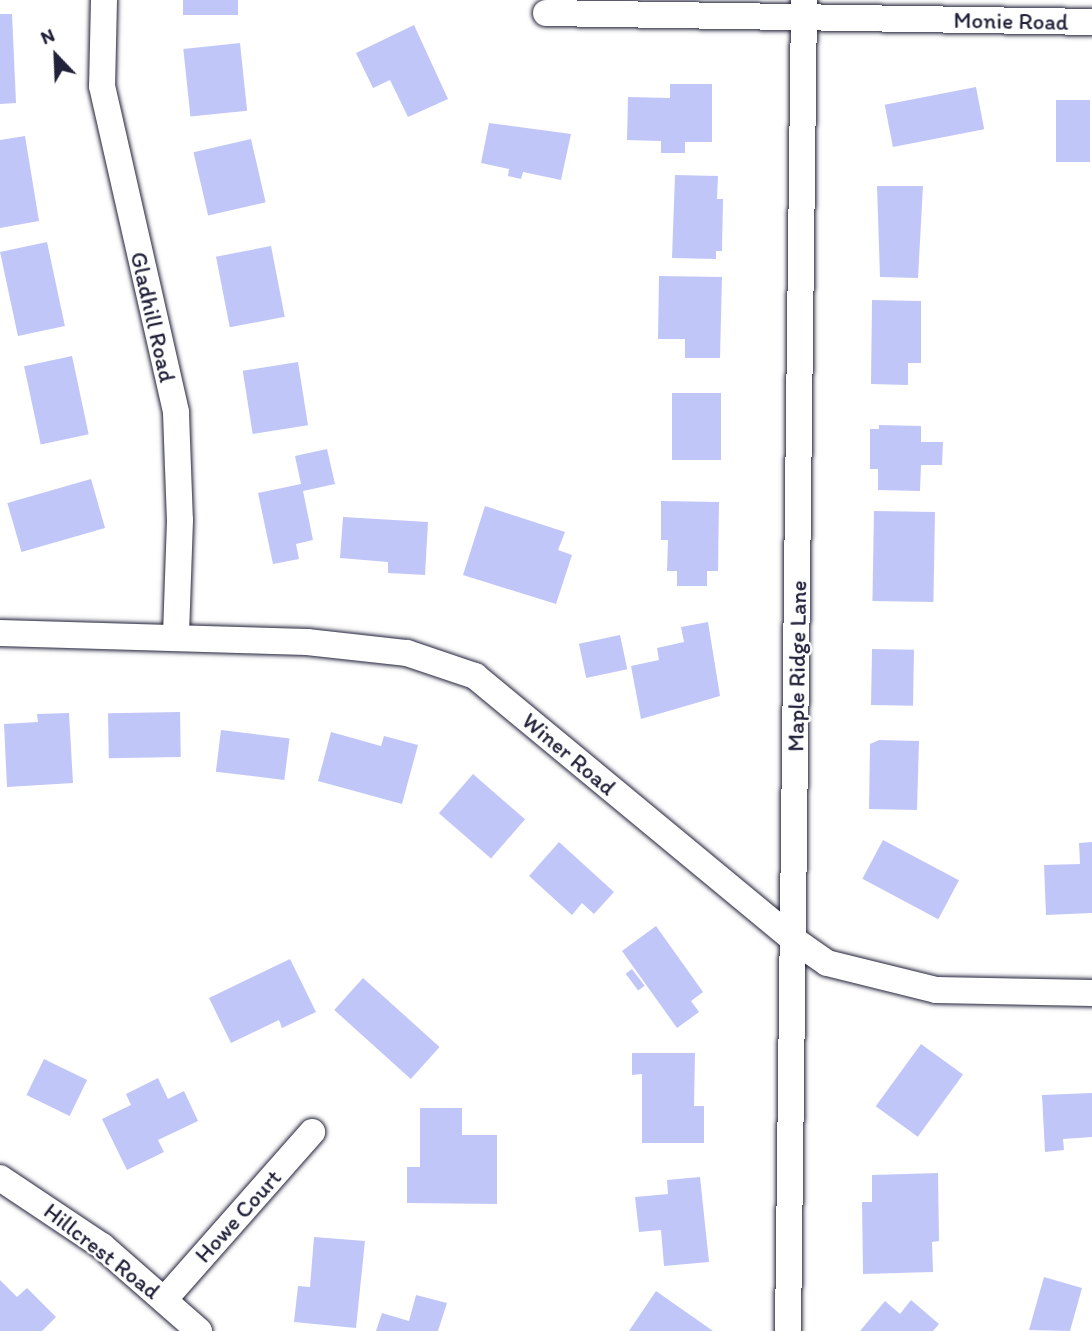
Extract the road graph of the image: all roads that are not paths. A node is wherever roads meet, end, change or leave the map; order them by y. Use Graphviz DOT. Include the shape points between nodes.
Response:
graph roads {
  1 [pos="104,0"];
  2 [pos="804,9"];
  3 [pos="546,13"];
  4 [pos="1092,22"];
  5 [pos="0,634"];
  6 [pos="176,637"];
  7 [pos="794,940"];
  8 [pos="1092,993"];
  9 [pos="312,1132"];
  10 [pos="0,1178"];
  11 [pos="164,1300"];
  12 [pos="199,1331"];
  13 [pos="788,1331"];
  1 -- 6 [label="street, Gladhill Road" via="102,86 176,413 180,520"];
  2 -- 3 [label="street, Monie Road"];
  2 -- 4 [label="street, Monie Road"];
  2 -- 7 [label="street, Maple Ridge Lane"];
  5 -- 6 [label="street, Winer Road"];
  6 -- 7 [label="street, Winer Road" via="307,642 407,653 475,676"];
  7 -- 8 [label="street, Winer Road" via="827,963 936,990"];
  7 -- 13 [label="street, Maple Ridge Lane"];
  9 -- 11 [label="street, Howe Court"];
  10 -- 11 [label="street, Hillcrest Road" via="103,1246"];
  11 -- 12 [label="street, Hillcrest Road"];
}
